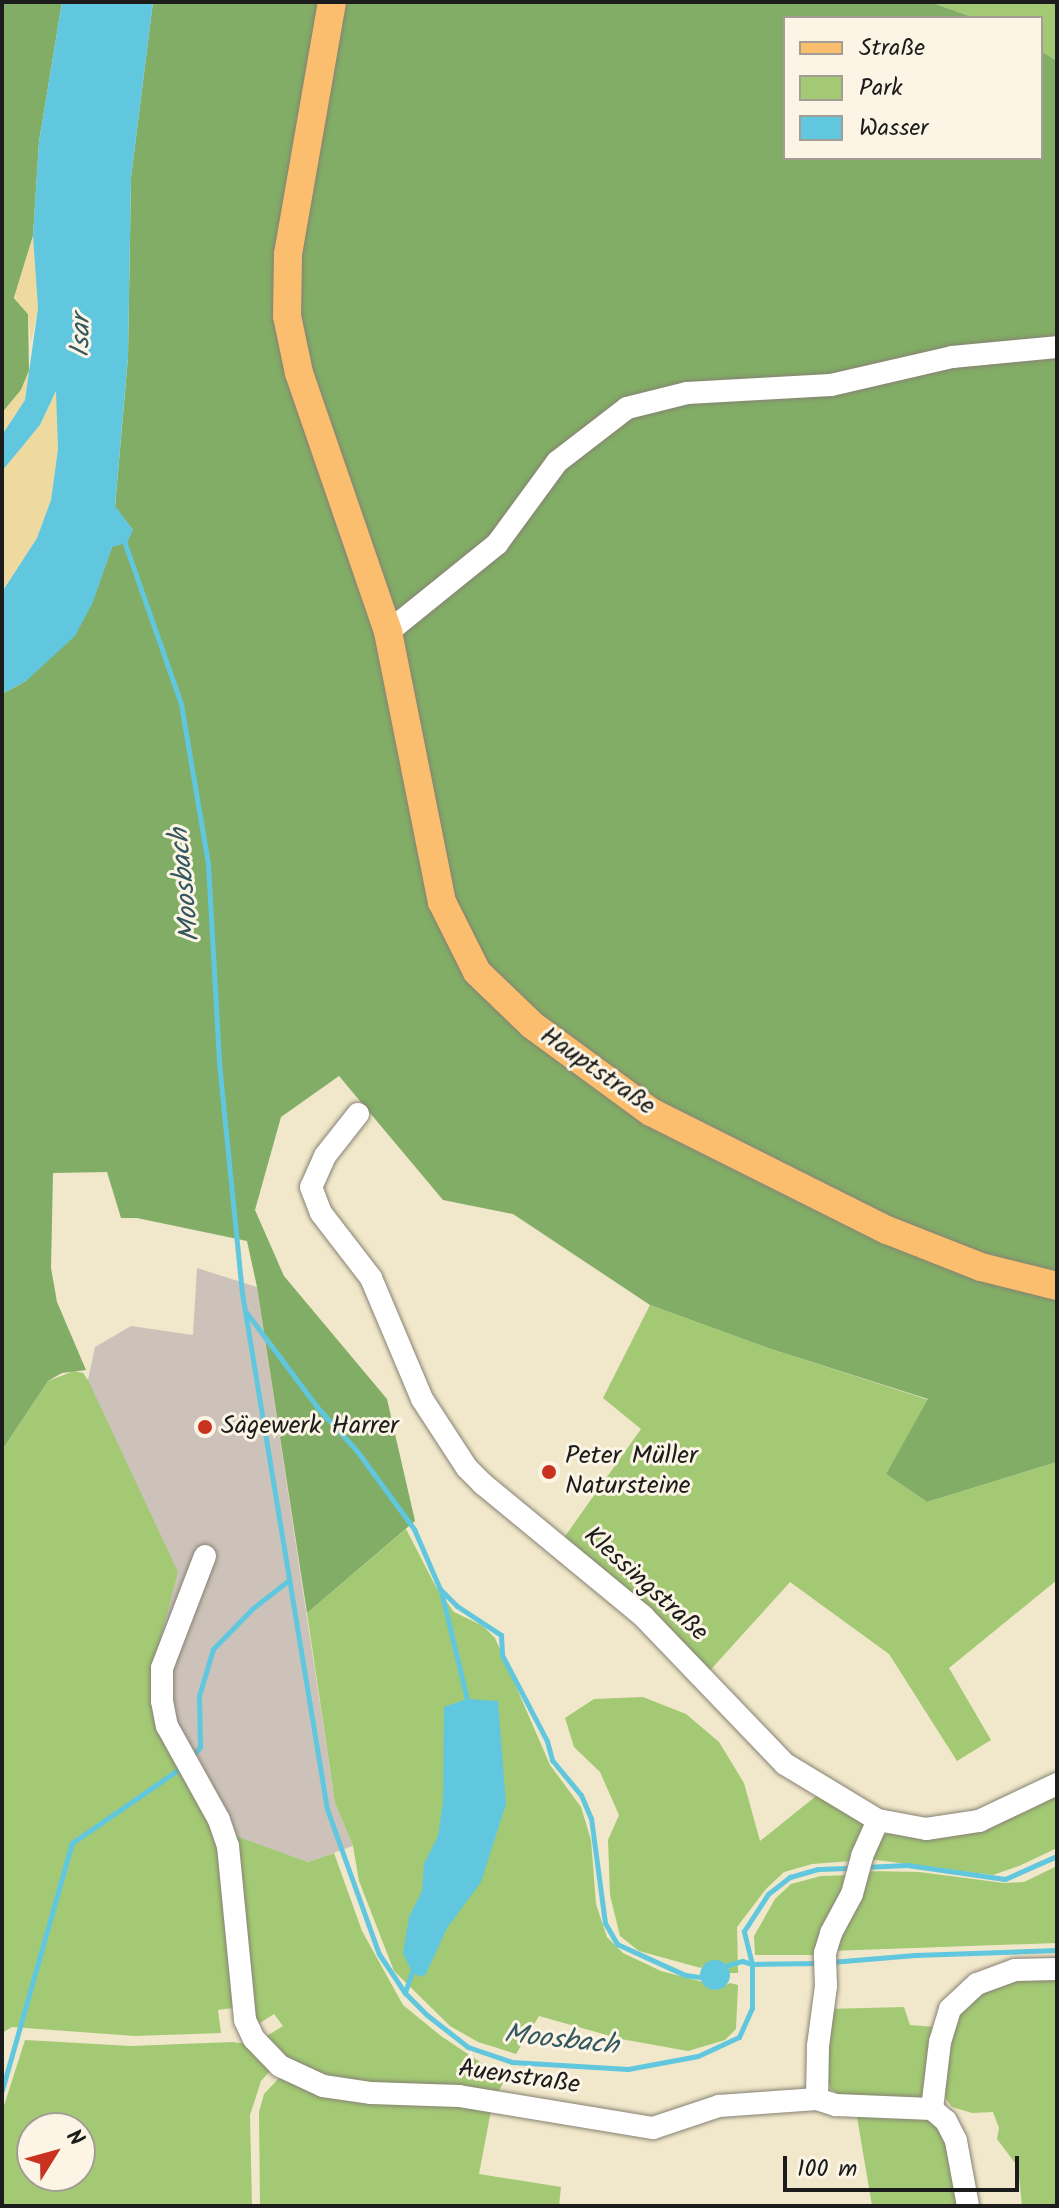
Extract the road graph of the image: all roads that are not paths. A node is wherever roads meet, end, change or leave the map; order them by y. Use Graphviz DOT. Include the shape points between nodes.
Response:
graph roads {
  1 [pos="332,2"];
  2 [pos="1057,347"];
  3 [pos="388,632"];
  4 [pos="358,1114"];
  5 [pos="1057,1286"];
  6 [pos="205,1556"];
  7 [pos="1057,1784"];
  8 [pos="878,1820"];
  9 [pos="1057,1969"];
  10 [pos="817,2099"];
  11 [pos="932,2109"];
  12 [pos="968,2206"];
  1 -- 3 [label="main road, Hauptstraße" via="288,254 287,316 299,373"];
  2 -- 3 [label="street" via="952,357 831,385 687,393 627,408 557,462 497,544"];
  3 -- 5 [label="main road, Hauptstraße" via="442,902 477,972 532,1025 651,1112 887,1230 981,1267"];
  4 -- 8 [label="street, Klessingstraße" via="325,1156 311,1187 321,1213 371,1278 394,1325 408,1372 467,1468 643,1616 785,1764"];
  6 -- 10 [label="street, Auenstraße" via="162,1668 162,1701 167,1726 228,1846 245,2020 254,2039 280,2066 323,2086 459,2096 653,2128 719,2106"];
  7 -- 8 [label="street" via="979,1821 926,1829"];
  8 -- 10 [label="street" via="825,1962"];
  9 -- 11 [label="street" via="1015,1970 977,1984 950,2009"];
  10 -- 11 [label="street, Auenstraße" via="836,2105"];
  11 -- 12 [label="street" via="956,2141"];
}
